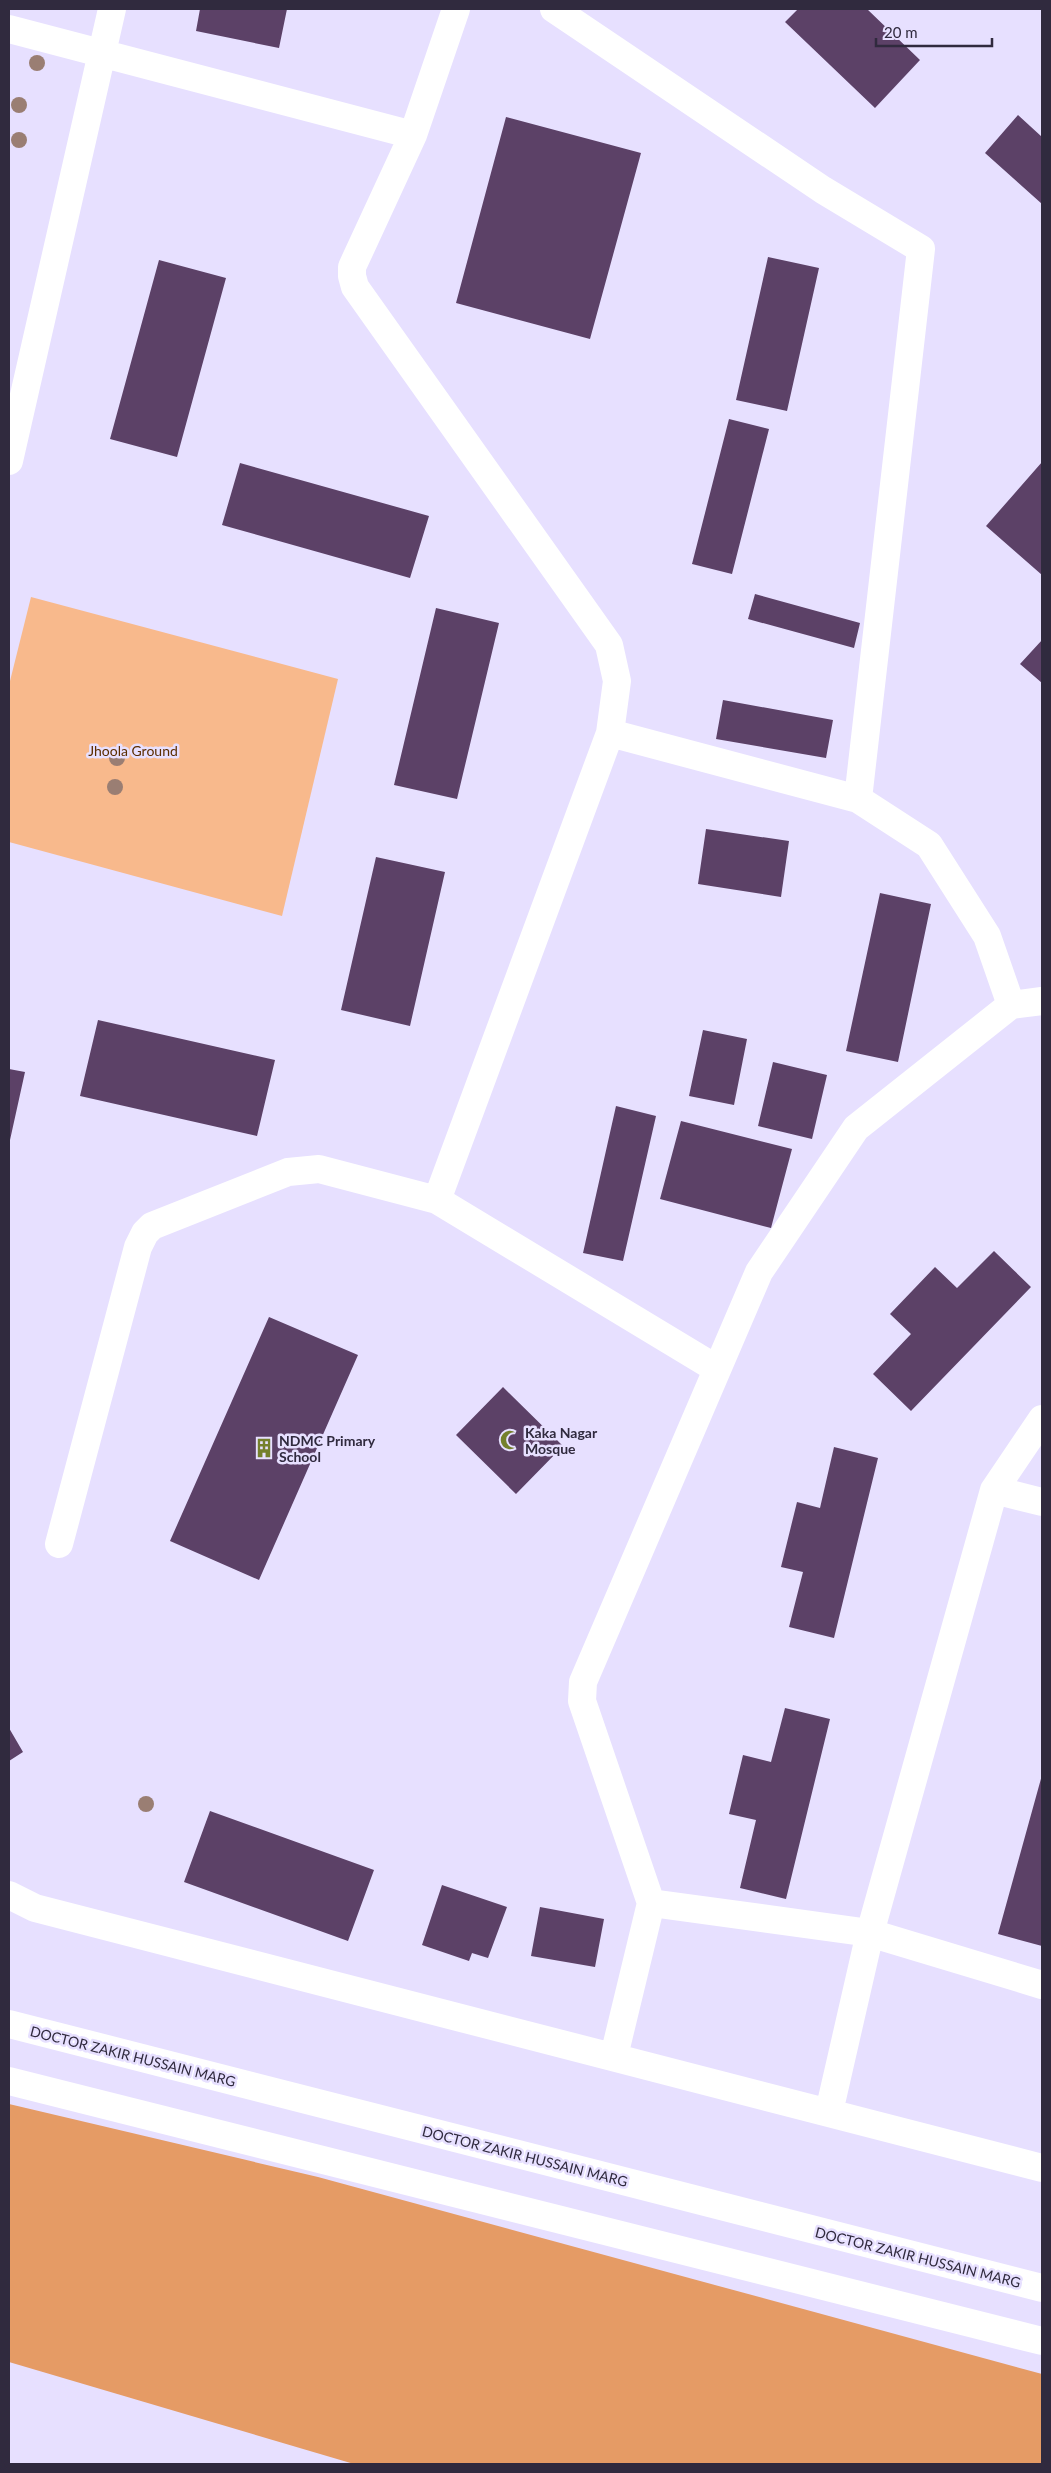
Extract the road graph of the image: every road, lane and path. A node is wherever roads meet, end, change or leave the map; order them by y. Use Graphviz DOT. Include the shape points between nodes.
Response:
graph roads {
  1 [pos="112,9"];
  2 [pos="456,9"];
  3 [pos="554,9"];
  4 [pos="9,29"];
  5 [pos="102,52"];
  6 [pos="413,135"];
  7 [pos="9,461"];
  8 [pos="610,733"];
  9 [pos="858,799"];
  10 [pos="1042,1001"];
  11 [pos="1011,1005"];
  12 [pos="438,1200"];
  13 [pos="717,1369"];
  14 [pos="1042,1419"];
  15 [pos="994,1490"];
  16 [pos="1042,1502"];
  17 [pos="59,1544"];
  18 [pos="9,1895"];
  19 [pos="651,1903"];
  20 [pos="870,1933"];
  21 [pos="1042,1984"];
  22 [pos="9,2024"];
  23 [pos="614,2056"];
  24 [pos="9,2081"];
  25 [pos="829,2112"];
  26 [pos="1042,2168"];
  27 [pos="1042,2288"];
  28 [pos="1042,2341"];
  1 -- 5 [label="street"];
  2 -- 6 [label="street"];
  3 -- 9 [label="street" via="823,190 921,249"];
  4 -- 5 [label="street"];
  5 -- 6 [label="street"];
  5 -- 7 [label="street"];
  6 -- 8 [label="street" via="352,267 353,282 609,645 618,681"];
  8 -- 9 [label="street"];
  8 -- 12 [label="street"];
  9 -- 11 [label="street" via="929,845 987,936"];
  10 -- 11 [label="street"];
  11 -- 13 [label="street" via="856,1128 759,1272"];
  12 -- 13 [label="street"];
  12 -- 17 [label="street" via="319,1169 304,1170 288,1172 152,1226 138,1247"];
  13 -- 19 [label="street" via="583,1682 582,1701"];
  14 -- 15 [label="street"];
  15 -- 16 [label="street"];
  15 -- 20 [label="street"];
  18 -- 23 [label="street" via="35,1908"];
  19 -- 20 [label="street"];
  19 -- 23 [label="street"];
  20 -- 21 [label="street"];
  20 -- 25 [label="street"];
  22 -- 27 [label="street, DOCTOR ZAKIR HUSSAIN MARG"];
  23 -- 25 [label="street"];
  24 -- 28 [label="street"];
  25 -- 26 [label="street"];
}
